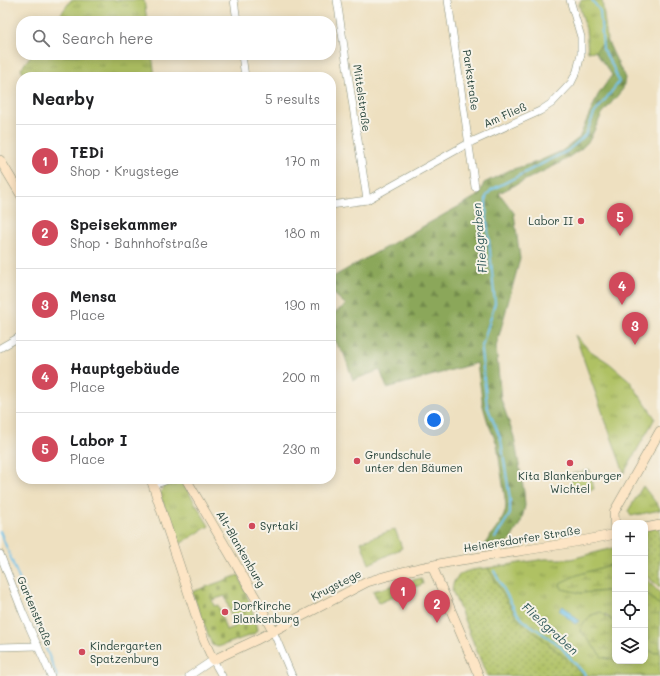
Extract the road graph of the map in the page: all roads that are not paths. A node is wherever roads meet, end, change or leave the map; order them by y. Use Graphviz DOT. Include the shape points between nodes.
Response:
graph roads {
  1 [pos="234,0"];
  2 [pos="337,0"];
  3 [pos="448,0"];
  4 [pos="570,0"];
  5 [pos="236,16"];
  6 [pos="243,60"];
  7 [pos="244,72"];
  8 [pos="469,143"];
  9 [pos="0,160"];
  10 [pos="16,187"];
  11 [pos="475,187"];
  12 [pos="367,200"];
  13 [pos="336,204"];
  14 [pos="16,339"];
  15 [pos="0,348"];
  16 [pos="660,431"];
  17 [pos="153,484"];
  18 [pos="189,484"];
  19 [pos="614,520"];
  20 [pos="660,525"];
  21 [pos="648,527"];
  22 [pos="612,534"];
  23 [pos="0,554"];
  24 [pos="432,566"];
  25 [pos="273,631"];
  26 [pos="38,646"];
  27 [pos="0,647"];
  28 [pos="213,660"];
  29 [pos="51,676"];
  30 [pos="189,676"];
  31 [pos="222,676"];
  32 [pos="292,676"];
  33 [pos="479,676"];
  1 -- 5 [label="street"];
  2 -- 12 [label="street, Mittelstraße"];
  3 -- 8 [label="street, Parkstraße"];
  4 -- 8 [label="street, Am Fließ" via="581,37 581,54 571,83 552,103 540,111"];
  6 -- 7 [label="street"];
  8 -- 11 [label="street, Parkstraße"];
  8 -- 12 [label="street, Am Fließ"];
  9 -- 10 [label="main road"];
  12 -- 13 [label="street"];
  14 -- 15 [label="street"];
  16 -- 19 [label="main road" via="614,512"];
  17 -- 28 [label="main road" via="204,640"];
  18 -- 25 [label="main road, Alt-Blankenburg"];
  20 -- 21 [label="main road"];
  22 -- 24 [label="main road, Heinersdorfer Straße"];
  23 -- 26 [label="street, Gartenstraße"];
  24 -- 25 [label="main road, Krugstege" via="367,582"];
  24 -- 33 [label="main road"];
  25 -- 28 [label="main road, Krugstege"];
  25 -- 32 [label="street, Alt-Blankenburg"];
  26 -- 27 [label="street"];
  26 -- 29 [label="street, Gartenstraße"];
  28 -- 30 [label="street"];
  28 -- 31 [label="street"];
}
